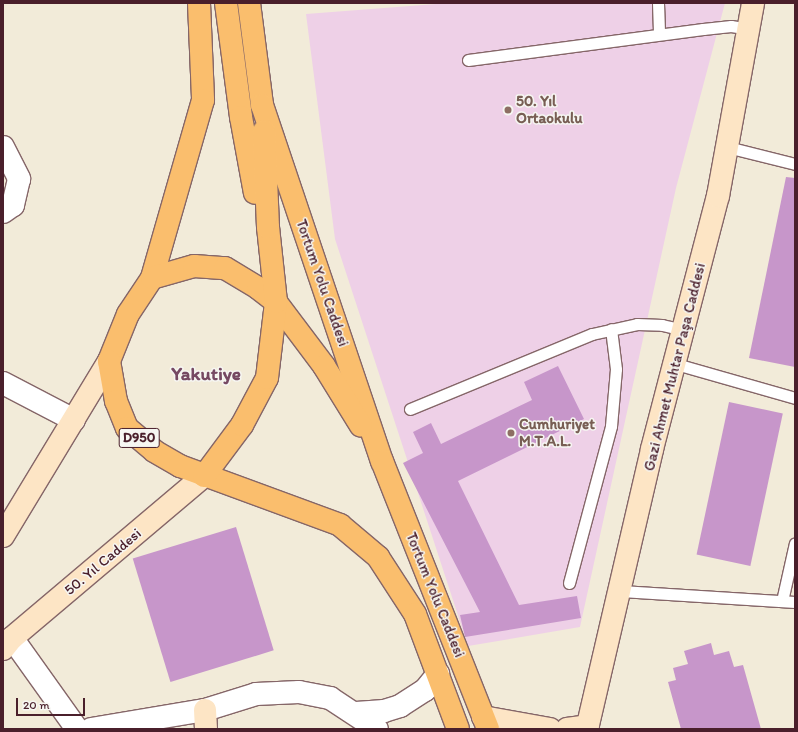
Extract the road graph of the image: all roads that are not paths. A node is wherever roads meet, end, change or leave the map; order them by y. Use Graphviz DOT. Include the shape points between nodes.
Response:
graph roads {
  1 [pos="199,3"];
  2 [pos="226,3"];
  3 [pos="249,3"];
  4 [pos="658,3"];
  5 [pos="753,3"];
  6 [pos="749,29"];
  7 [pos="658,34"];
  8 [pos="468,60"];
  9 [pos="262,105"];
  10 [pos="3,147"];
  11 [pos="727,147"];
  12 [pos="795,164"];
  13 [pos="3,212"];
  14 [pos="152,278"];
  15 [pos="276,302"];
  16 [pos="611,329"];
  17 [pos="684,330"];
  18 [pos="110,361"];
  19 [pos="676,364"];
  20 [pos="3,383"];
  21 [pos="795,398"];
  22 [pos="410,408"];
  23 [pos="74,420"];
  24 [pos="382,462"];
  25 [pos="204,476"];
  26 [pos="3,536"];
  27 [pos="795,543"];
  28 [pos="791,582"];
  29 [pos="569,583"];
  30 [pos="621,591"];
  31 [pos="782,601"];
  32 [pos="795,602"];
  33 [pos="8,644"];
  34 [pos="438,674"];
  35 [pos="356,713"];
  36 [pos="206,720"];
  37 [pos="485,723"];
  38 [pos="581,728"];
  39 [pos="77,729"];
  40 [pos="91,729"];
  41 [pos="377,729"];
  42 [pos="458,729"];
  43 [pos="550,729"];
  1 -- 14 [label="highway, Tortum Yolu Caddesi / D950" via="203,100"];
  2 -- 15 [label="highway" via="241,117"];
  3 -- 9 [label="highway, Tortum Yolu Caddesi"];
  4 -- 7 [label="lane"];
  5 -- 6 [label="street, Gazi Ahmet Muhtar Paşa Caddesi"];
  6 -- 7 [label="lane" via="731,26"];
  6 -- 11 [label="street, Gazi Ahmet Muhtar Paşa Caddesi"];
  7 -- 8 [label="lane"];
  9 -- 15 [label="highway, Tortum Yolu Caddesi" via="268,227"];
  9 -- 24 [label="highway, Tortum Yolu Caddesi"];
  10 -- 13 [label="street" via="19,179 13,204"];
  11 -- 12 [label="lane"];
  11 -- 17 [label="street, Gazi Ahmet Muhtar Paşa Caddesi" via="718,196"];
  14 -- 15 [label="highway, Tortum Yolu Caddesi" via="194,266 226,268"];
  14 -- 18 [label="highway, Tortum Yolu Caddesi / D950" via="128,314"];
  15 -- 24 [label="highway, Tortum Yolu Caddesi" via="324,366"];
  15 -- 25 [label="highway, Tortum Yolu Caddesi" via="267,378 242,425"];
  16 -- 17 [label="lane" via="649,324"];
  16 -- 22 [label="lane" via="530,358"];
  16 -- 29 [label="lane" via="616,369 611,426"];
  17 -- 19 [label="street, Gazi Ahmet Muhtar Paşa Caddesi"];
  18 -- 23 [label="street"];
  18 -- 25 [label="highway, Tortum Yolu Caddesi / D950" via="116,401 127,428 154,451"];
  19 -- 21 [label="lane"];
  19 -- 30 [label="street, Gazi Ahmet Muhtar Paşa Caddesi" via="652,449"];
  20 -- 23 [label="street"];
  23 -- 26 [label="street"];
  24 -- 37 [label="highway, Tortum Yolu Caddesi"];
  25 -- 33 [label="street, 50. Yıl Caddesi"];
  25 -- 34 [label="highway, Tortum Yolu Caddesi / D950" via="340,525 378,558 415,614"];
  27 -- 28 [label="lane"];
  28 -- 31 [label="lane"];
  30 -- 31 [label="lane"];
  30 -- 38 [label="street, Gazi Ahmet Muhtar Paşa Caddesi"];
  31 -- 32 [label="lane"];
  33 -- 39 [label="street"];
  34 -- 35 [label="street" via="426,690 400,706 384,711"];
  34 -- 42 [label="highway, Tortum Yolu Caddesi / D950"];
  35 -- 36 [label="street" via="330,698 298,692 256,694"];
  35 -- 41 [label="street"];
  36 -- 40 [label="street"];
  37 -- 43 [label="street"];
}
